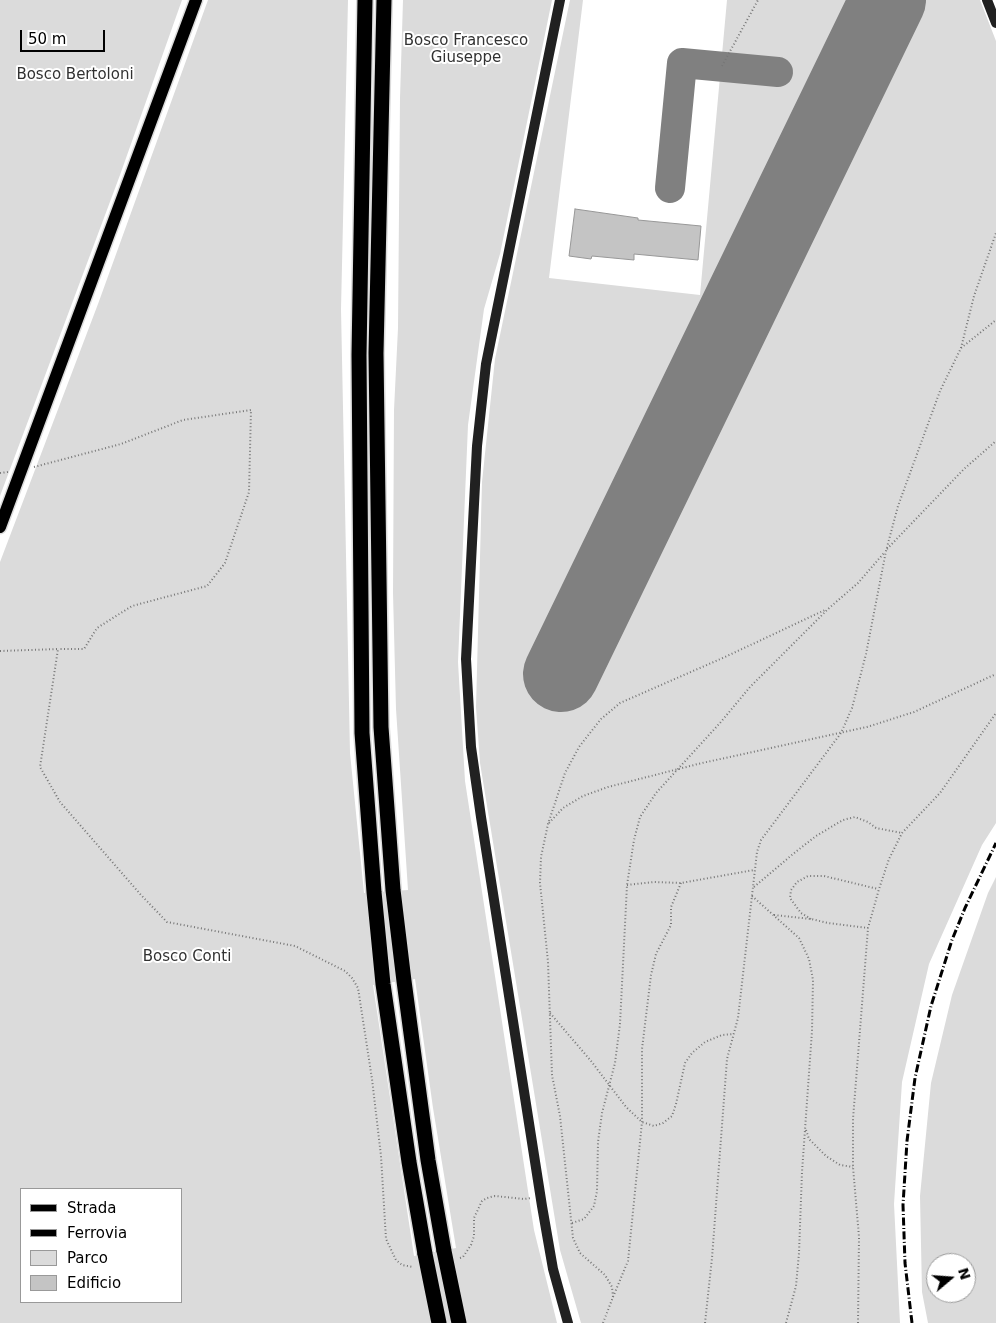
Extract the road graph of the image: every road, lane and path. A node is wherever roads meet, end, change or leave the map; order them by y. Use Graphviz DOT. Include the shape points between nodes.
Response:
graph roads {
  1 [pos="196,0"];
  2 [pos="364,0"];
  3 [pos="384,0"];
  4 [pos="388,0"];
  5 [pos="560,0"];
  6 [pos="758,0"];
  7 [pos="987,0"];
  8 [pos="996,23"];
  9 [pos="722,66"];
  10 [pos="382,89"];
  11 [pos="996,233"];
  12 [pos="996,320"];
  13 [pos="961,348"];
  14 [pos="996,441"];
  15 [pos="21,470"];
  16 [pos="0,473"];
  17 [pos="0,527"];
  18 [pos="886,551"];
  19 [pos="828,609"];
  20 [pos="58,649"];
  21 [pos="0,651"];
  22 [pos="996,674"];
  23 [pos="996,713"];
  24 [pos="841,733"];
  25 [pos="676,770"];
  26 [pos="548,824"];
  27 [pos="902,833"];
  28 [pos="754,870"];
  29 [pos="681,883"];
  30 [pos="627,885"];
  31 [pos="753,887"];
  32 [pos="879,889"];
  33 [pos="752,896"];
  34 [pos="774,915"];
  35 [pos="811,919"];
  36 [pos="868,928"];
  37 [pos="550,1012"];
  38 [pos="734,1034"];
  39 [pos="610,1085"];
  40 [pos="642,1122"];
  41 [pos="805,1128"];
  42 [pos="853,1168"];
  43 [pos="540,1196"];
  44 [pos="572,1223"];
  45 [pos="460,1258"];
  46 [pos="421,1261"];
  47 [pos="613,1298"];
  48 [pos="439,1323"];
  49 [pos="459,1323"];
  50 [pos="568,1323"];
  51 [pos="602,1323"];
  52 [pos="705,1323"];
  53 [pos="786,1323"];
  54 [pos="858,1323"];
  1 -- 15 [label="main road"];
  2 -- 46 [label="highway" via="359,356 362,723 383,984"];
  3 -- 10 [label="highway"];
  4 -- 10 [label="highway"];
  5 -- 43 [label="main road" via="486,364 477,446 466,659 471,747"];
  6 -- 9 [label="path"];
  7 -- 8 [label="main road"];
  10 -- 49 [label="highway, bridge" via="376,353 381,727 404,981 428,1160"];
  11 -- 13 [label="path" via="974,296"];
  12 -- 13 [label="path"];
  13 -- 18 [label="path" via="926,428 898,506"];
  14 -- 18 [label="path" via="964,469"];
  15 -- 16 [label="path"];
  15 -- 17 [label="main road"];
  15 -- 20 [label="path" via="121,444 183,420 251,410 249,492 224,562 206,586 132,606 97,628 84,649"];
  18 -- 19 [label="path" via="858,583"];
  18 -- 24 [label="path" via="866,654 852,708"];
  19 -- 25 [label="path" via="750,686"];
  19 -- 26 [label="path" via="620,703 601,719 579,747 565,773"];
  20 -- 21 [label="path"];
  20 -- 46 [label="path" via="40,767 60,802 141,895 168,922 295,946 345,971 358,988 376,1114 386,1239 396,1260 410,1267"];
  22 -- 24 [label="path" via="914,712"];
  23 -- 27 [label="path" via="940,793"];
  24 -- 25 [label="path"];
  24 -- 28 [label="path" via="761,840"];
  25 -- 26 [label="path" via="583,796 563,808"];
  25 -- 30 [label="path" via="640,816"];
  26 -- 37 [label="path" via="541,857 540,883"];
  27 -- 31 [label="path" via="876,828 855,817 843,820 816,836"];
  27 -- 32 [label="path"];
  28 -- 29 [label="path"];
  28 -- 31 [label="path"];
  29 -- 30 [label="path"];
  29 -- 40 [label="path" via="672,907 671,925 656,954 651,975 642,1049"];
  30 -- 39 [label="path" via="620,1024"];
  31 -- 33 [label="path"];
  32 -- 35 [label="path" via="824,876 808,876 797,882 790,898 801,913"];
  32 -- 36 [label="path"];
  33 -- 34 [label="path"];
  33 -- 38 [label="path"];
  34 -- 35 [label="path"];
  34 -- 41 [label="path" via="799,938 809,958 813,980"];
  35 -- 36 [label="path"];
  36 -- 42 [label="path" via="856,1072"];
  37 -- 39 [label="path"];
  37 -- 44 [label="path" via="552,1074"];
  38 -- 40 [label="path" via="705,1042 692,1053 685,1063 672,1116 654,1126"];
  38 -- 52 [label="path" via="727,1059"];
  39 -- 40 [label="path"];
  39 -- 44 [label="path" via="598,1142 594,1206 584,1219"];
  40 -- 47 [label="path" via="628,1261"];
  41 -- 42 [label="path" via="809,1139 826,1156 840,1165"];
  41 -- 53 [label="path" via="796,1286"];
  42 -- 54 [label="path" via="859,1237"];
  43 -- 45 [label="path" via="524,1199 495,1196 482,1201 474,1218 471,1245"];
  43 -- 50 [label="main road" via="553,1270"];
  44 -- 47 [label="path" via="573,1238 580,1253 605,1275 612,1287"];
  46 -- 48 [label="highway, bridge"];
  47 -- 51 [label="path"];
}
